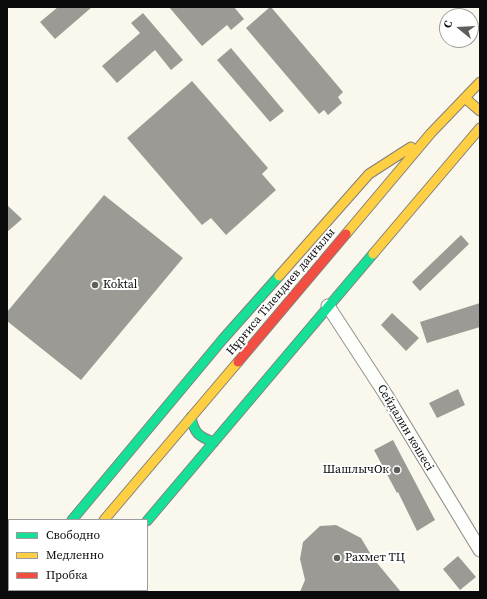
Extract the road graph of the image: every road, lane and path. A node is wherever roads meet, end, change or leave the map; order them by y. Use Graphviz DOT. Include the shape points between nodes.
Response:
graph roads {
  1 [pos="480,82"];
  2 [pos="465,98"];
  3 [pos="480,111"];
  4 [pos="480,128"];
  5 [pos="431,134"];
  6 [pos="328,306"];
  7 [pos="191,417"];
  8 [pos="214,442"];
  9 [pos="73,519"];
  10 [pos="105,519"];
  11 [pos="148,520"];
  12 [pos="480,550"];
  1 -- 2 [label="main road, Нұрғиса Тілендиев даңғылы"];
  2 -- 3 [label="main road"];
  2 -- 5 [label="main road, Нұрғиса Тілендиев даңғылы"];
  4 -- 6 [label="main road"];
  5 -- 7 [label="main road, Нұрғиса Тілендиев даңғылы"];
  5 -- 9 [label="main road" via="369,174 223,339"];
  6 -- 8 [label="main road"];
  6 -- 12 [label="street, Сейдалин көшесі" via="386,395"];
  7 -- 8 [label="main road" via="192,426 197,433 203,439"];
  7 -- 10 [label="main road, Нұрғиса Тілендиев даңғылы"];
  8 -- 11 [label="main road"];
}
